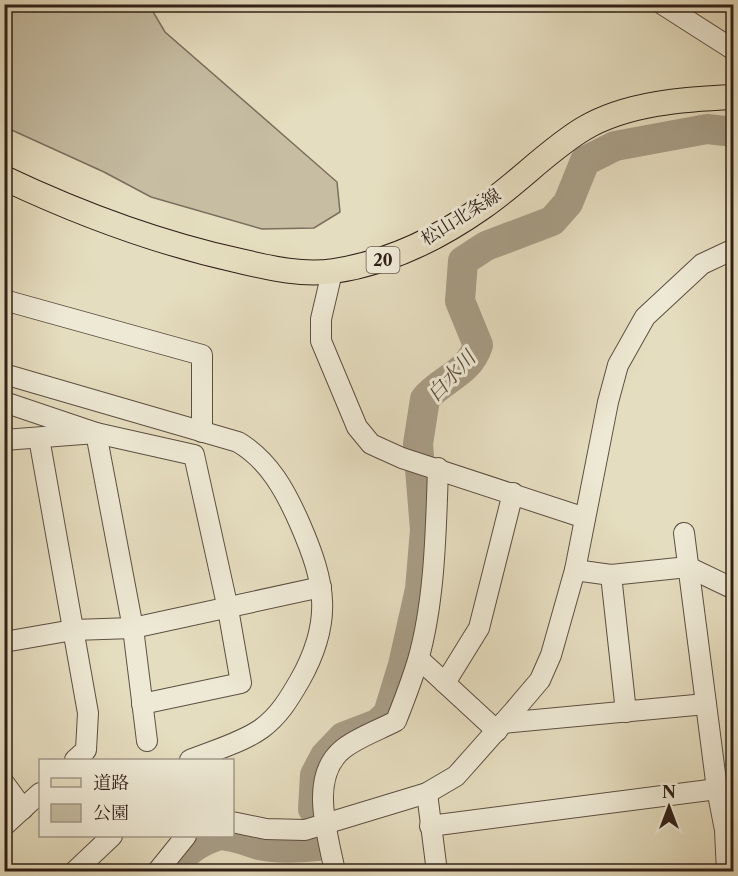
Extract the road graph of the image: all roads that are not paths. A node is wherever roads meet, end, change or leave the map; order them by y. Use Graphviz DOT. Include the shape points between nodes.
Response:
graph roads {
  1 [pos="662,4"];
  2 [pos="734,50"];
  3 [pos="734,97"];
  4 [pos="4,178"];
  5 [pos="734,249"];
  6 [pos="332,272"];
  7 [pos="4,300"];
  8 [pos="4,374"];
  9 [pos="4,402"];
  10 [pos="202,432"];
  11 [pos="96,433"];
  12 [pos="39,438"];
  13 [pos="4,440"];
  14 [pos="438,468"];
  15 [pos="513,494"];
  16 [pos="585,518"];
  17 [pos="684,533"];
  18 [pos="688,567"];
  19 [pos="575,570"];
  20 [pos="611,575"];
  21 [pos="321,587"];
  22 [pos="734,588"];
  23 [pos="228,609"];
  24 [pos="133,628"];
  25 [pos="73,630"];
  26 [pos="4,642"];
  27 [pos="419,658"];
  28 [pos="446,683"];
  29 [pos="142,704"];
  30 [pos="706,704"];
  31 [pos="626,712"];
  32 [pos="500,727"];
  33 [pos="147,741"];
  34 [pos="76,759"];
  35 [pos="192,759"];
  36 [pos="4,783"];
  37 [pos="717,789"];
  38 [pos="427,793"];
  39 [pos="39,794"];
  40 [pos="23,809"];
  41 [pos="234,822"];
  42 [pos="326,824"];
  43 [pos="4,826"];
  44 [pos="430,826"];
  45 [pos="111,837"];
  46 [pos="185,837"];
  47 [pos="74,872"];
  48 [pos="157,872"];
  49 [pos="335,872"];
  50 [pos="437,872"];
  51 [pos="727,872"];
  1 -- 2 [label="street"];
  3 -- 6 [label="main road, 松山北条線 / 20" via="623,112 585,128 484,207 425,242 379,262"];
  4 -- 6 [label="main road, 松山北条線 / 20" via="112,224 185,249 280,270"];
  5 -- 16 [label="street" via="702,264 645,317 634,336 618,365 608,402"];
  6 -- 14 [label="street" via="321,320 321,341 357,427 371,444"];
  7 -- 10 [label="street" via="202,355"];
  8 -- 10 [label="street"];
  9 -- 11 [label="street"];
  10 -- 21 [label="street" via="238,442 255,452 279,482 310,548"];
  11 -- 12 [label="street"];
  11 -- 23 [label="street" via="194,454"];
  11 -- 24 [label="street"];
  12 -- 13 [label="street"];
  12 -- 25 [label="street"];
  14 -- 15 [label="street"];
  14 -- 27 [label="street" via="434,564"];
  15 -- 16 [label="street"];
  15 -- 28 [label="street" via="479,628"];
  16 -- 19 [label="street"];
  17 -- 18 [label="street"];
  18 -- 20 [label="street"];
  18 -- 22 [label="street"];
  18 -- 30 [label="street"];
  19 -- 20 [label="street"];
  19 -- 32 [label="street" via="540,680"];
  20 -- 31 [label="street"];
  21 -- 23 [label="street"];
  21 -- 35 [label="street" via="324,615 316,645 285,706 260,729"];
  23 -- 24 [label="street"];
  23 -- 29 [label="street" via="242,683"];
  24 -- 25 [label="street"];
  24 -- 29 [label="street"];
  25 -- 26 [label="street"];
  25 -- 34 [label="street" via="88,713 86,750"];
  27 -- 28 [label="street"];
  27 -- 42 [label="street" via="396,720 342,749 327,770 323,797"];
  28 -- 32 [label="street"];
  29 -- 33 [label="street"];
  30 -- 31 [label="street"];
  30 -- 37 [label="street"];
  31 -- 32 [label="street"];
  32 -- 38 [label="street" via="456,776"];
  36 -- 40 [label="street"];
  37 -- 44 [label="street"];
  37 -- 51 [label="street" via="725,830"];
  38 -- 42 [label="street"];
  38 -- 44 [label="street"];
  39 -- 40 [label="street"];
  40 -- 43 [label="street"];
  41 -- 42 [label="street" via="266,830 305,830"];
  42 -- 49 [label="street"];
  44 -- 50 [label="street"];
  45 -- 47 [label="street"];
  46 -- 48 [label="street"];
}
